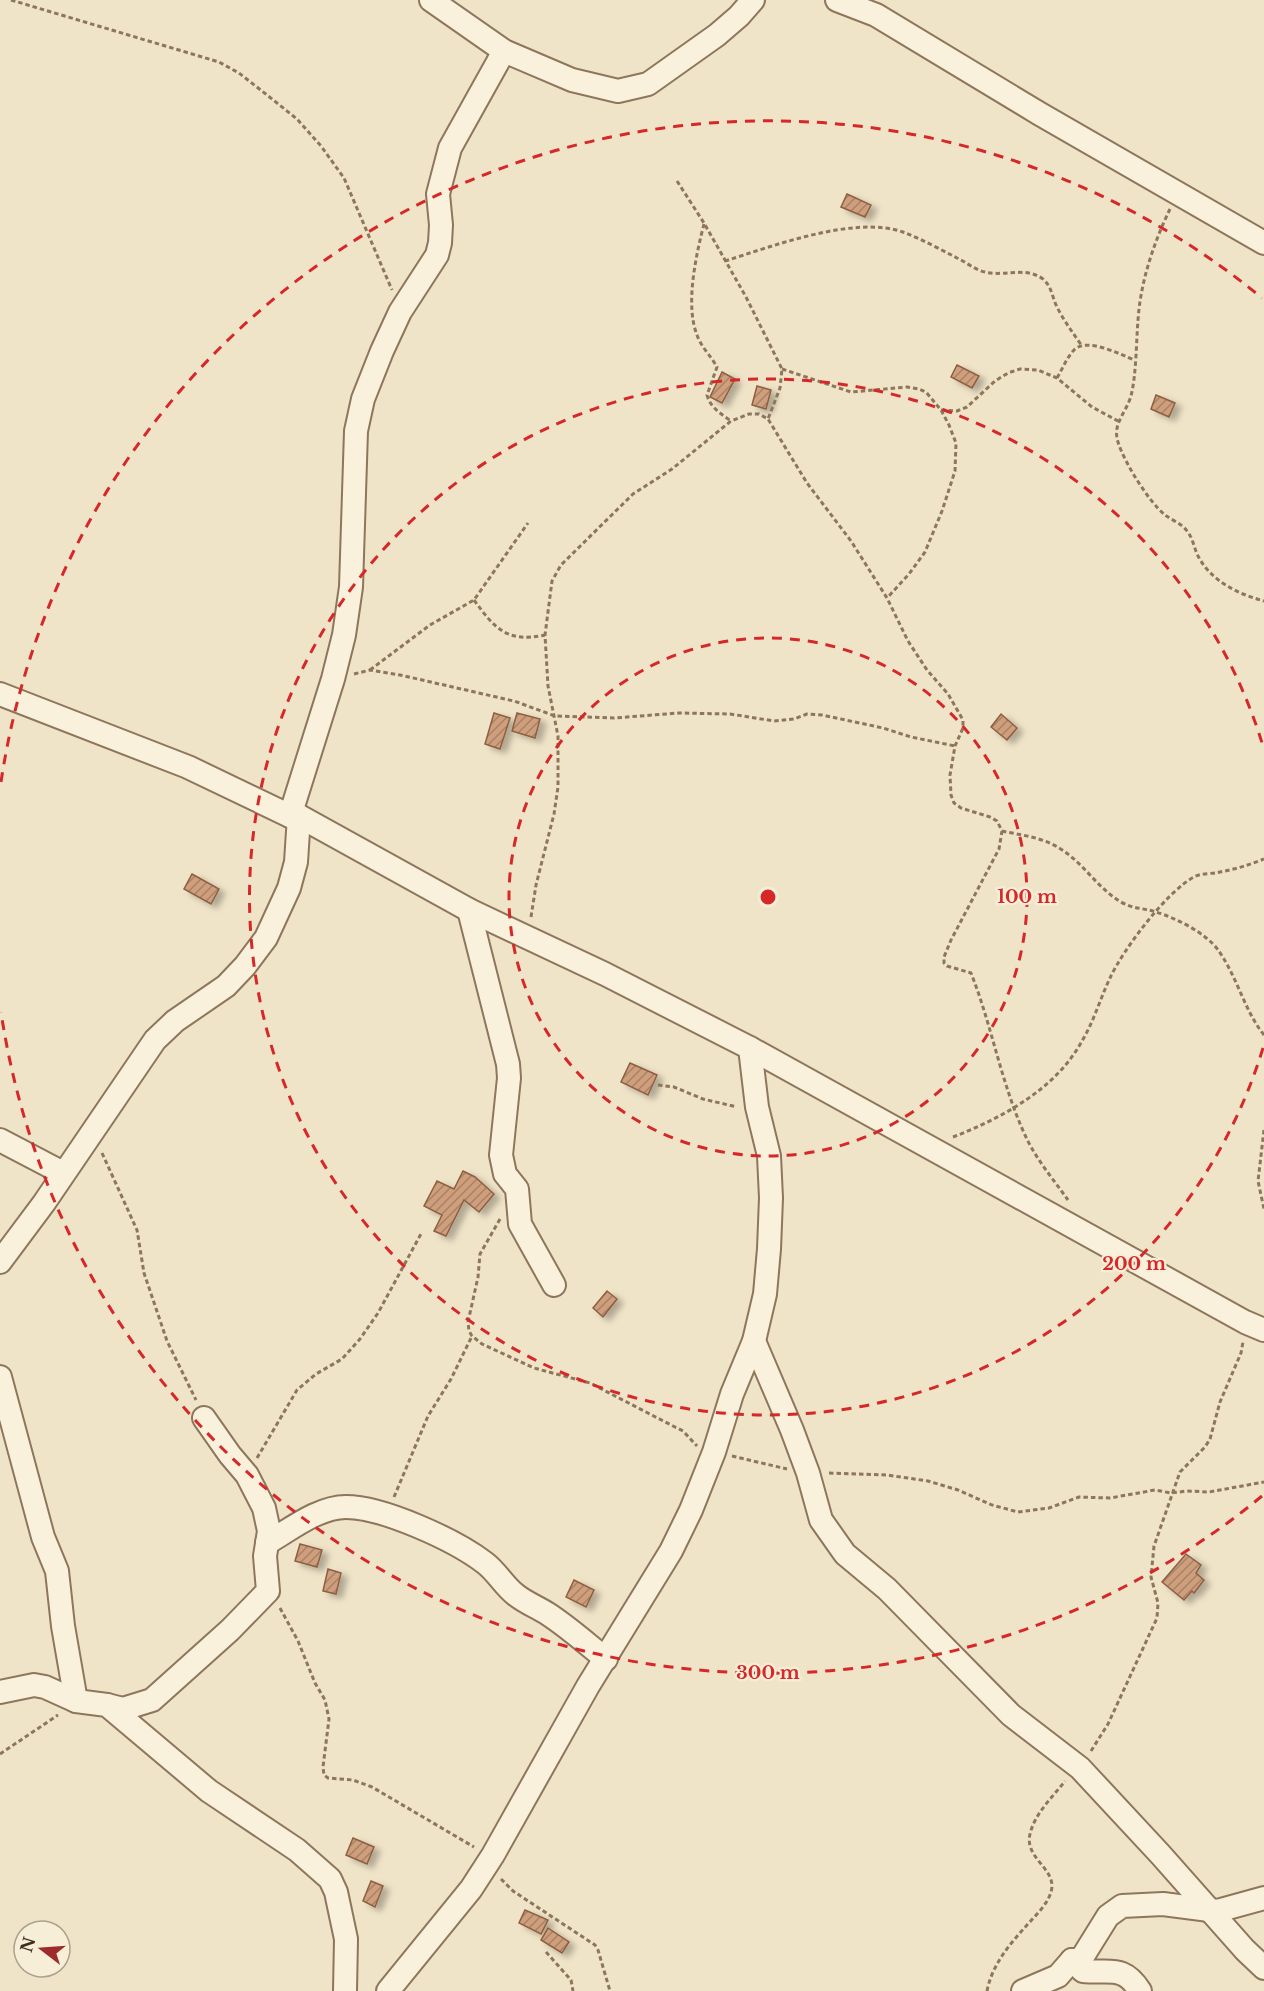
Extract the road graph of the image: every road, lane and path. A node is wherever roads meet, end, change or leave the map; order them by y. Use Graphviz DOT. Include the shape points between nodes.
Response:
graph roads {
  1 [pos="11,0"];
  2 [pos="431,0"];
  3 [pos="753,0"];
  4 [pos="837,0"];
  5 [pos="504,51"];
  6 [pos="677,181"];
  7 [pos="1177,194"];
  8 [pos="704,223"];
  9 [pos="1264,243"];
  10 [pos="725,261"];
  11 [pos="400,312"];
  12 [pos="1082,346"];
  13 [pos="1134,360"];
  14 [pos="782,369"];
  15 [pos="1057,378"];
  16 [pos="940,410"];
  17 [pos="768,419"];
  18 [pos="731,421"];
  19 [pos="1118,421"];
  20 [pos="528,523"];
  21 [pos="887,598"];
  22 [pos="474,600"];
  23 [pos="1264,601"];
  24 [pos="545,635"];
  25 [pos="370,670"];
  26 [pos="333,679"];
  27 [pos="0,694"];
  28 [pos="555,716"];
  29 [pos="955,746"];
  30 [pos="294,816"];
  31 [pos="1002,831"];
  32 [pos="1264,859"];
  33 [pos="469,910"];
  34 [pos="1155,911"];
  35 [pos="526,937"];
  36 [pos="1264,1035"];
  37 [pos="750,1048"];
  38 [pos="658,1085"];
  39 [pos="757,1107"];
  40 [pos="1014,1107"];
  41 [pos="1264,1130"];
  42 [pos="92,1132"];
  43 [pos="0,1140"];
  44 [pos="926,1147"];
  45 [pos="63,1173"];
  46 [pos="1074,1208"];
  47 [pos="1264,1209"];
  48 [pos="500,1219"];
  49 [pos="422,1232"];
  50 [pos="0,1262"];
  51 [pos="554,1285"];
  52 [pos="1255,1326"];
  53 [pos="472,1336"];
  54 [pos="754,1341"];
  55 [pos="0,1377"];
  56 [pos="204,1418"];
  57 [pos="714,1452"];
  58 [pos="808,1473"];
  59 [pos="247,1475"];
  60 [pos="1264,1482"];
  61 [pos="1171,1493"];
  62 [pos="387,1515"];
  63 [pos="267,1543"];
  64 [pos="267,1593"];
  65 [pos="606,1659"];
  66 [pos="0,1692"];
  67 [pos="76,1701"];
  68 [pos="107,1705"];
  69 [pos="0,1755"];
  70 [pos="1080,1768"];
  71 [pos="493,1855"];
  72 [pos="1264,1898"];
  73 [pos="1212,1911"];
  74 [pos="546,1952"];
  75 [pos="1072,1960"];
  76 [pos="1264,1968"];
  77 [pos="345,1991"];
  78 [pos="388,1991"];
  79 [pos="573,1991"];
  80 [pos="609,1991"];
  81 [pos="987,1991"];
  82 [pos="1023,1991"];
  83 [pos="1140,1991"];
  1 -- 11 [label="path" via="219,62 262,90 297,119 344,178"];
  2 -- 5 [label="street"];
  3 -- 5 [label="street" via="717,35 648,84 618,91 572,80"];
  4 -- 7 [label="street" via="876,15"];
  5 -- 11 [label="street" via="450,148 438,194 441,225 437,255"];
  6 -- 8 [label="path"];
  7 -- 9 [label="street"];
  7 -- 13 [label="path" via="1149,266 1139,306"];
  8 -- 10 [label="path"];
  8 -- 18 [label="path" via="693,277 696,333 717,367 708,399"];
  10 -- 12 [label="path" via="813,234 873,226 889,228 983,272 1018,272 1044,280"];
  10 -- 14 [label="path"];
  11 -- 26 [label="street" via="363,399 356,431 351,587"];
  12 -- 13 [label="path" via="1106,349"];
  12 -- 15 [label="path" via="1067,359"];
  13 -- 19 [label="path" via="1131,395"];
  14 -- 16 [label="path" via="851,392 919,389"];
  14 -- 17 [label="path" via="780,388"];
  15 -- 16 [label="path" via="1038,370 1020,369 995,381 967,407"];
  15 -- 19 [label="path" via="1092,407"];
  16 -- 21 [label="path" via="956,443 955,471 925,552"];
  17 -- 18 [label="path" via="749,414"];
  17 -- 21 [label="path"];
  18 -- 24 [label="path" via="633,494 561,565 552,581"];
  19 -- 23 [label="path" via="1118,442 1148,496 1186,530 1199,557 1221,582 1245,596"];
  20 -- 22 [label="path"];
  21 -- 29 [label="path" via="908,640 963,720"];
  22 -- 24 [label="path" via="496,628 508,635"];
  22 -- 25 [label="path" via="430,625"];
  24 -- 28 [label="path" via="548,686"];
  25 -- 26 [label="path"];
  25 -- 28 [label="path" via="514,701"];
  26 -- 30 [label="street"];
  27 -- 30 [label="street" via="188,767"];
  28 -- 29 [label="path" via="730,714 774,721 822,715"];
  28 -- 35 [label="path" via="559,754 556,805"];
  29 -- 31 [label="path" via="950,776 954,803 997,821"];
  30 -- 33 [label="street"];
  30 -- 42 [label="street" via="296,862 289,888 266,938 225,986 155,1040"];
  31 -- 34 [label="path" via="1057,846 1116,899 1136,909"];
  31 -- 40 [label="path" via="999,849 951,940 944,963 971,973"];
  32 -- 34 [label="path" via="1243,868 1193,878"];
  33 -- 35 [label="street"];
  33 -- 51 [label="street" via="508,1064 501,1155 505,1174 517,1189 520,1224"];
  34 -- 36 [label="path" via="1200,932 1218,948"];
  34 -- 40 [label="path" via="1110,976 1082,1042 1035,1094"];
  35 -- 37 [label="street"];
  37 -- 39 [label="street"];
  37 -- 44 [label="street"];
  38 -- 39 [label="path" via="736,1107"];
  39 -- 54 [label="street" via="769,1156 771,1198 765,1294"];
  40 -- 44 [label="path" via="991,1121"];
  40 -- 46 [label="path" via="1036,1156"];
  41 -- 47 [label="path" via="1258,1181"];
  42 -- 45 [label="street"];
  42 -- 56 [label="path" via="137,1230 144,1273 167,1341"];
  43 -- 45 [label="street"];
  44 -- 52 [label="street"];
  45 -- 50 [label="street"];
  48 -- 53 [label="path" via="480,1254 468,1322"];
  49 -- 59 [label="path" via="378,1313 342,1359 297,1390"];
  52 -- 61 [label="path" via="1220,1402 1210,1439 1180,1472"];
  53 -- 57 [label="path" via="534,1368 598,1387 683,1431 698,1446"];
  53 -- 62 [label="path" via="428,1416"];
  54 -- 57 [label="street"];
  54 -- 58 [label="street"];
  55 -- 67 [label="street" via="57,1571"];
  56 -- 59 [label="street"];
  57 -- 58 [label="path"];
  57 -- 65 [label="street" via="672,1551"];
  58 -- 61 [label="path" via="887,1475 928,1481 1018,1512 1049,1508 1080,1497 1110,1498 1155,1490"];
  58 -- 70 [label="street" via="821,1521 845,1554 887,1589 1011,1715"];
  59 -- 63 [label="street" via="264,1508 269,1531"];
  60 -- 61 [label="path" via="1209,1492"];
  61 -- 70 [label="path" via="1152,1558 1157,1618 1108,1724"];
  62 -- 63 [label="street" via="368,1509 327,1510"];
  62 -- 65 [label="street" via="477,1557 508,1590 548,1614"];
  63 -- 64 [label="street"];
  64 -- 68 [label="street" via="152,1700 123,1708"];
  64 -- 71 [label="path" via="285,1614 325,1700 329,1719 324,1775 372,1787"];
  65 -- 71 [label="street"];
  66 -- 67 [label="street" via="34,1685"];
  67 -- 68 [label="street"];
  67 -- 69 [label="path"];
  68 -- 77 [label="street" via="209,1791 297,1850 330,1879 346,1939"];
  70 -- 73 [label="street"];
  70 -- 81 [label="path" via="1038,1815 1030,1834 1030,1850 1052,1883 1049,1897 998,1961"];
  71 -- 78 [label="street" via="471,1889"];
  71 -- 80 [label="path" via="501,1878 513,1891 595,1945"];
  72 -- 73 [label="street"];
  73 -- 75 [label="street" via="1163,1904 1122,1906 1108,1916 1080,1961"];
  73 -- 76 [label="street"];
  74 -- 79 [label="path" via="572,1980"];
  75 -- 82 [label="street" via="1058,1976"];
  75 -- 83 [label="street" via="1083,1971 1126,1974"];
}
